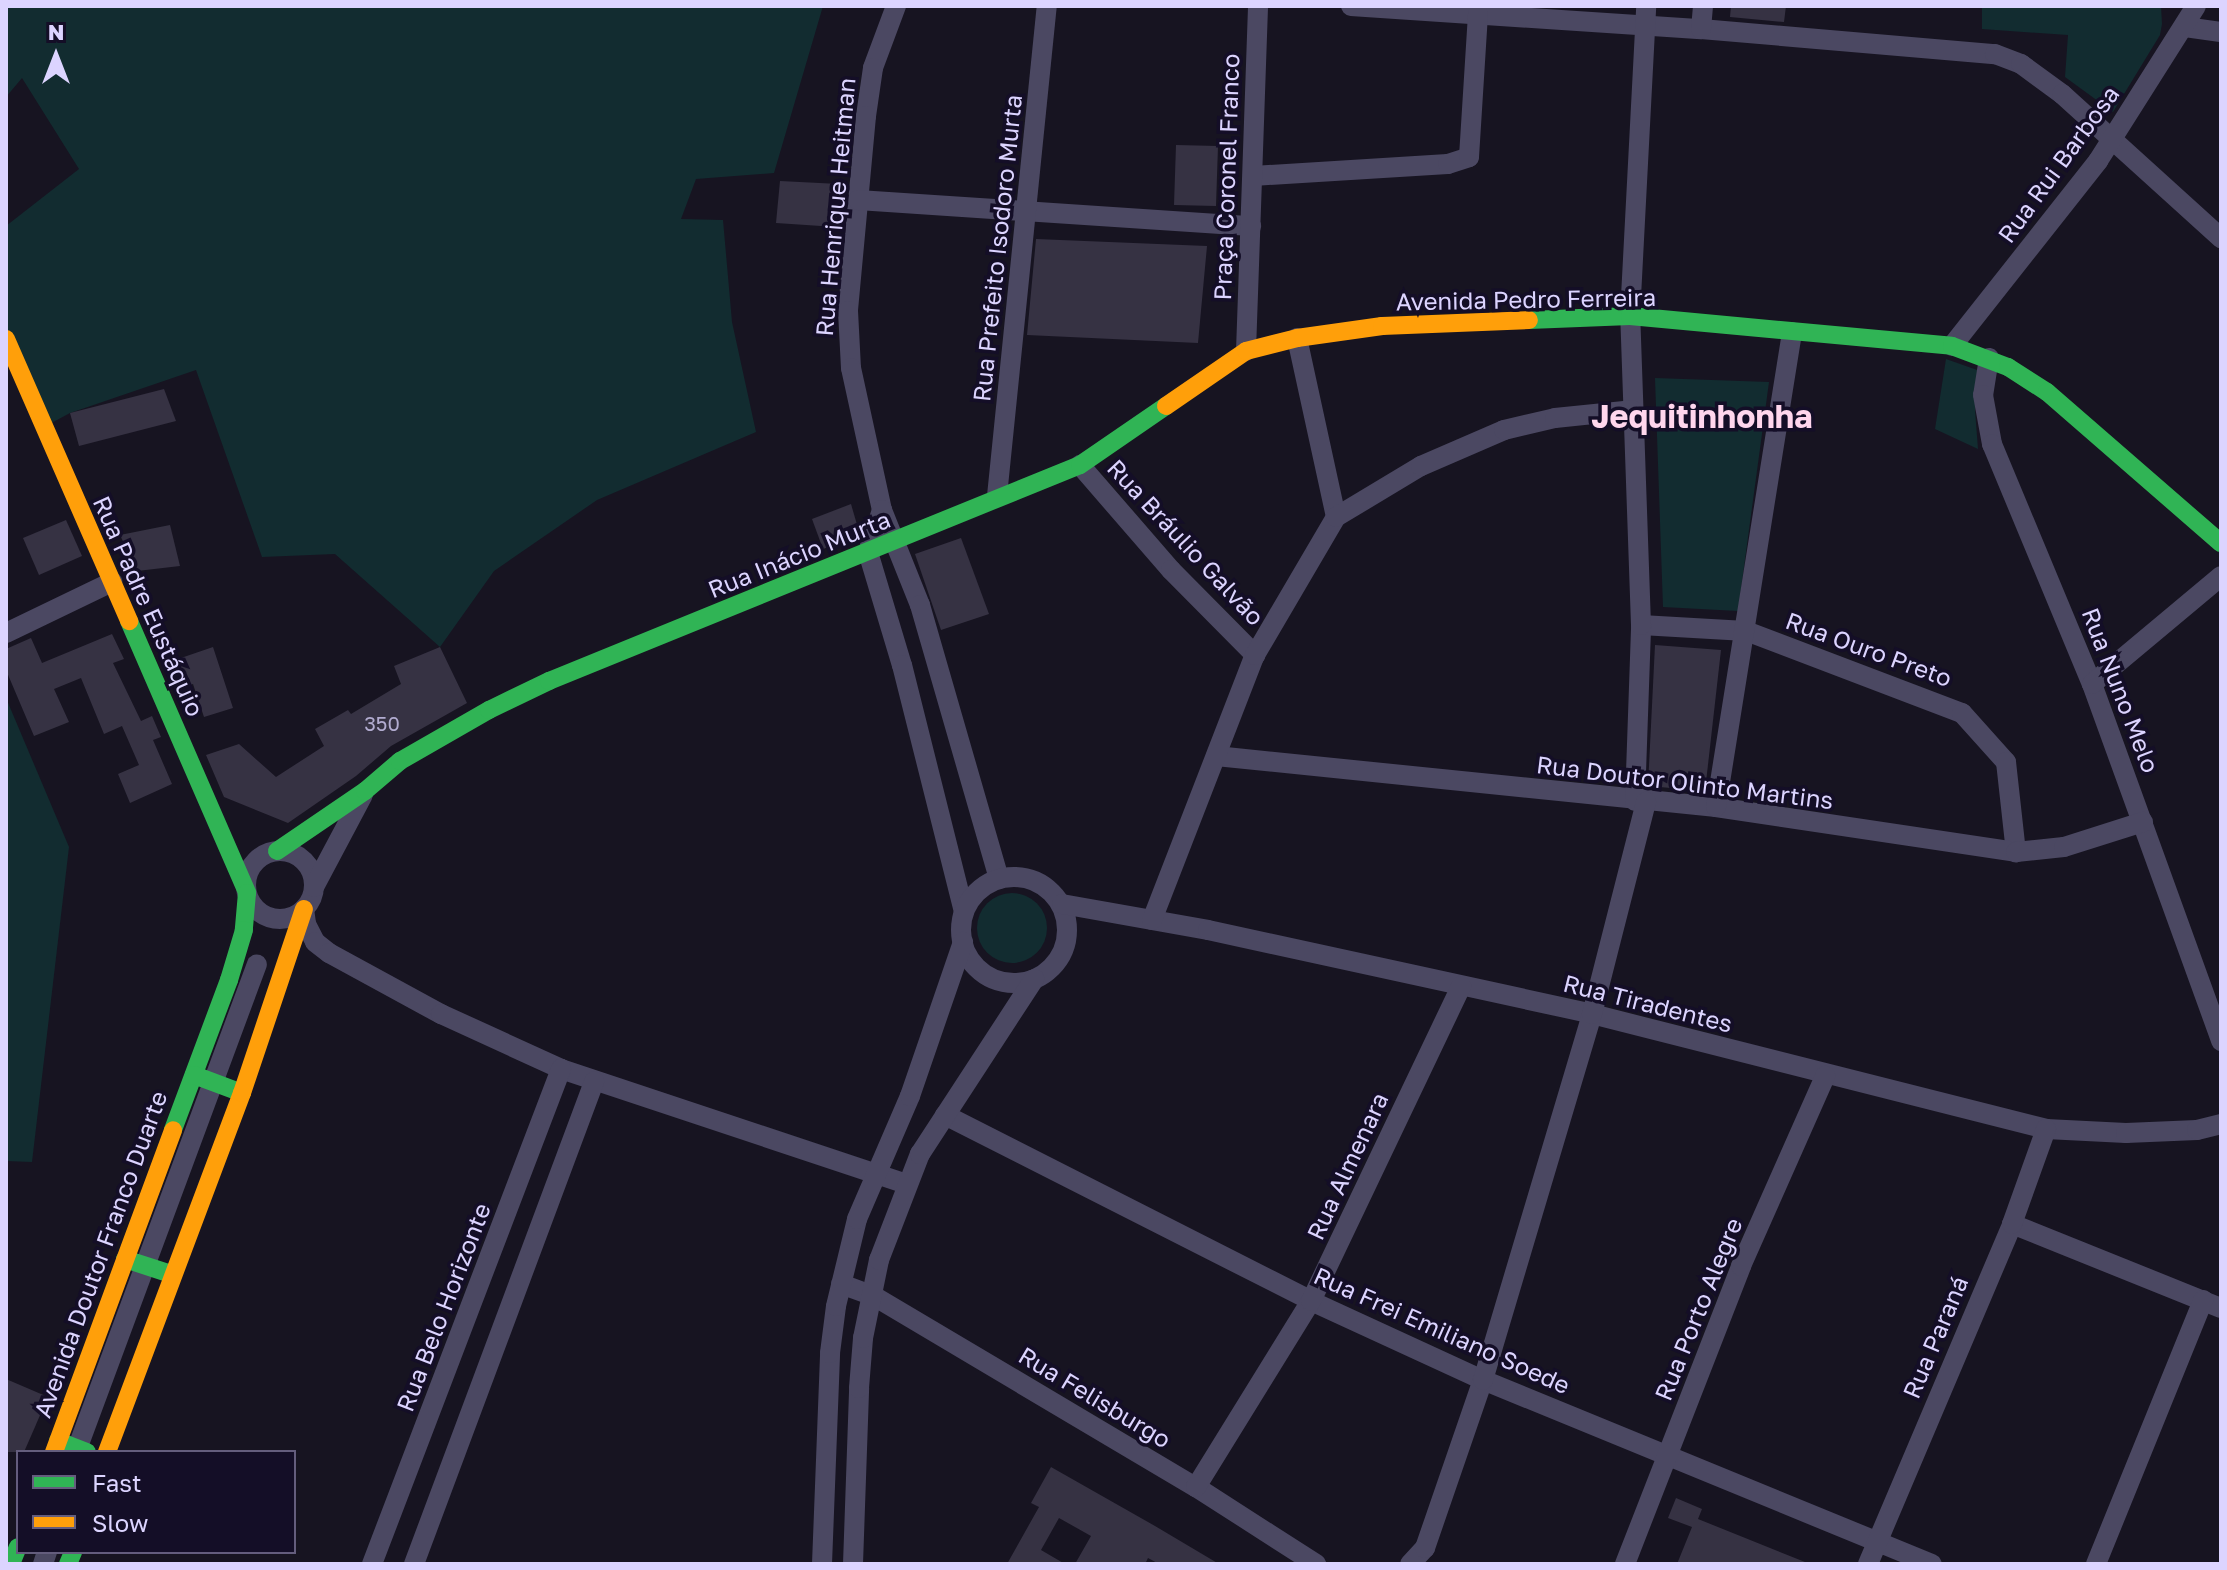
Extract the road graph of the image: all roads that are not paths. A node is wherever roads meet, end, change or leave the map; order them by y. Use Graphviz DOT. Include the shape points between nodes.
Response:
graph roads {
  1 [pos="896,6"];
  2 [pos="1047,6"];
  3 [pos="1258,6"];
  4 [pos="1351,6"];
  5 [pos="1703,6"];
  6 [pos="2196,6"];
  7 [pos="1478,14"];
  8 [pos="1646,16"];
  9 [pos="2185,27"];
  10 [pos="1701,29"];
  11 [pos="2221,32"];
  12 [pos="2113,139"];
  13 [pos="1253,176"];
  14 [pos="858,200"];
  15 [pos="1027,211"];
  16 [pos="1251,226"];
  17 [pos="2221,238"];
  18 [pos="1630,316"];
  19 [pos="1792,332"];
  20 [pos="1297,338"];
  21 [pos="6,339"];
  22 [pos="1952,346"];
  23 [pos="1246,351"];
  24 [pos="1989,358"];
  25 [pos="1632,410"];
  26 [pos="1080,465"];
  27 [pos="997,496"];
  28 [pos="882,510"];
  29 [pos="1336,517"];
  30 [pos="895,540"];
  31 [pos="2221,543"];
  32 [pos="868,552"];
  33 [pos="2221,576"];
  34 [pos="112,582"];
  35 [pos="1641,625"];
  36 [pos="1746,631"];
  37 [pos="6,633"];
  38 [pos="1255,655"];
  39 [pos="2092,684"];
  40 [pos="1216,756"];
  41 [pos="365,791"];
  42 [pos="1641,802"];
  43 [pos="1716,807"];
  44 [pos="2143,822"];
  45 [pos="277,851"];
  46 [pos="2016,852"];
  47 [pos="999,879"];
  48 [pos="314,887"];
  49 [pos="247,893"];
  50 [pos="1062,904"];
  51 [pos="304,909"];
  52 [pos="964,911"];
  53 [pos="1152,920"];
  54 [pos="963,942"];
  55 [pos="1034,979"];
  56 [pos="1461,986"];
  57 [pos="1592,1014"];
  58 [pos="2221,1041"];
  59 [pos="561,1069"];
  60 [pos="194,1075"];
  61 [pos="1825,1076"];
  62 [pos="594,1082"];
  63 [pos="242,1093"];
  64 [pos="945,1115"];
  65 [pos="2221,1124"];
  66 [pos="2046,1129"];
  67 [pos="876,1173"];
  68 [pos="907,1184"];
  69 [pos="2012,1224"];
  70 [pos="125,1259"];
  71 [pos="171,1274"];
  72 [pos="841,1284"];
  73 [pos="872,1295"];
  74 [pos="1311,1301"];
  75 [pos="2212,1304"];
  76 [pos="1483,1380"];
  77 [pos="63,1448"];
  78 [pos="86,1450"];
  79 [pos="108,1450"];
  80 [pos="1668,1457"];
  81 [pos="1196,1487"];
  82 [pos="1877,1542"];
  83 [pos="372,1564"];
  84 [pos="414,1564"];
  85 [pos="822,1564"];
  86 [pos="853,1564"];
  87 [pos="1316,1564"];
  88 [pos="1410,1564"];
  89 [pos="1625,1564"];
  90 [pos="1868,1564"];
  91 [pos="1932,1564"];
  92 [pos="2096,1564"];
  1 -- 14 [label="street, Rua Henrique Heitman" via="873,68"];
  2 -- 15 [label="street, Rua Prefeito Isodoro Murta"];
  3 -- 13 [label="street, Praça Coronel Franco"];
  4 -- 7 [label="street"];
  5 -- 10 [label="street"];
  6 -- 9 [label="street, Rua Rui Barbosa"];
  7 -- 8 [label="street"];
  7 -- 13 [label="street" via="1469,157 1448,164"];
  8 -- 10 [label="street"];
  8 -- 18 [label="street"];
  9 -- 11 [label="street"];
  9 -- 12 [label="street, Rua Rui Barbosa"];
  10 -- 12 [label="street" via="1995,54 2021,64"];
  12 -- 17 [label="street"];
  12 -- 22 [label="street, Rua Rui Barbosa"];
  13 -- 16 [label="street, Praça Coronel Franco"];
  14 -- 15 [label="street"];
  14 -- 28 [label="street, Rua Henrique Heitman" via="848,345"];
  15 -- 16 [label="street"];
  15 -- 27 [label="street, Rua Prefeito Isodoro Murta"];
  16 -- 23 [label="street, Praça Coronel Franco"];
  18 -- 19 [label="street, Avenida Pedro Ferreira"];
  18 -- 20 [label="street, Avenida Pedro Ferreira" via="1382,326"];
  18 -- 25 [label="street"];
  19 -- 22 [label="street, Avenida Pedro Ferreira"];
  19 -- 36 [label="street"];
  20 -- 23 [label="street, Avenida Pedro Ferreira"];
  20 -- 29 [label="street"];
  21 -- 34 [label="street, Rua Padre Eustáquio"];
  22 -- 24 [label="street, Avenida Pedro Ferreira"];
  23 -- 26 [label="street, Rua Inácio Murta"];
  24 -- 31 [label="street, Avenida Pedro Ferreira" via="2023,375"];
  24 -- 39 [label="street, Rua Nuno Melo" via="1983,395 1992,444"];
  25 -- 29 [label="street" via="1504,430 1421,466"];
  25 -- 35 [label="street"];
  26 -- 27 [label="street, Rua Inácio Murta"];
  26 -- 38 [label="street, Rua Bráulio Galvão" via="1171,570"];
  27 -- 30 [label="street, Rua Inácio Murta"];
  28 -- 30 [label="street, Rua Henrique Heitman"];
  28 -- 32 [label="street"];
  29 -- 38 [label="street"];
  30 -- 32 [label="street, Rua Inácio Murta"];
  30 -- 47 [label="street, Rua Henrique Heitman" via="925,621"];
  32 -- 41 [label="street, Rua Inácio Murta" via="549,681 439,737"];
  32 -- 52 [label="street"];
  33 -- 39 [label="street"];
  34 -- 37 [label="street"];
  34 -- 49 [label="street, Rua Padre Eustáquio"];
  35 -- 36 [label="street, Rua Ouro Preto"];
  35 -- 42 [label="street"];
  36 -- 43 [label="street"];
  36 -- 46 [label="street, Rua Ouro Preto" via="1962,713 2006,762"];
  38 -- 40 [label="street"];
  39 -- 44 [label="street, Rua Nuno Melo"];
  40 -- 42 [label="street, Rua Doutor Olinto Martins"];
  40 -- 53 [label="street"];
  41 -- 45 [label="street, Rua Inácio Murta"];
  41 -- 48 [label="street"];
  42 -- 43 [label="street, Rua Doutor Olinto Martins"];
  42 -- 57 [label="street"];
  43 -- 46 [label="street, Rua Doutor Olinto Martins"];
  44 -- 46 [label="street, Rua Doutor Olinto Martins" via="2064,847"];
  44 -- 58 [label="street, Rua Nuno Melo"];
  45 -- 48 [label="street" via="299,856 308,865"];
  45 -- 49 [label="street" via="256,861"];
  47 -- 50 [label="street" via="1035,881"];
  47 -- 52 [label="street" via="972,897"];
  48 -- 51 [label="street"];
  49 -- 51 [label="street" via="271,917"];
  49 -- 60 [label="street, Avenida Doutor Franco Duarte" via="239,950"];
  50 -- 53 [label="street, Rua Tiradentes"];
  50 -- 55 [label="street" via="1067,939 1061,956"];
  51 -- 59 [label="street" via="315,942 329,953 441,1014"];
  51 -- 63 [label="street"];
  52 -- 54 [label="street"];
  53 -- 56 [label="street, Rua Tiradentes"];
  54 -- 55 [label="street" via="982,972 1016,983"];
  54 -- 67 [label="street" via="930,1043"];
  55 -- 64 [label="street"];
  56 -- 57 [label="street, Rua Tiradentes"];
  56 -- 74 [label="street, Rua Almenara"];
  57 -- 61 [label="street, Rua Tiradentes"];
  57 -- 76 [label="street"];
  59 -- 62 [label="street"];
  59 -- 83 [label="street, Rua Belo Horizonte"];
  60 -- 63 [label="street"];
  60 -- 70 [label="street, Avenida Doutor Franco Duarte"];
  61 -- 66 [label="street, Rua Tiradentes"];
  61 -- 80 [label="street, Rua Porto Alegre" via="1741,1266"];
  62 -- 67 [label="street"];
  62 -- 84 [label="street"];
  63 -- 71 [label="street"];
  64 -- 68 [label="street"];
  64 -- 74 [label="street, Rua Frei Emiliano Soede"];
  65 -- 66 [label="street, Rua Tiradentes" via="2140,1132"];
  66 -- 69 [label="street, Rua Paraná"];
  67 -- 68 [label="street"];
  67 -- 72 [label="street" via="857,1219"];
  68 -- 73 [label="street"];
  69 -- 75 [label="street"];
  69 -- 82 [label="street, Rua Paraná"];
  70 -- 71 [label="street"];
  70 -- 77 [label="street, Avenida Doutor Franco Duarte"];
  71 -- 79 [label="street"];
  72 -- 73 [label="street, Rua Felisburgo"];
  72 -- 85 [label="street" via="830,1353"];
  73 -- 81 [label="street, Rua Felisburgo"];
  73 -- 86 [label="street" via="859,1388"];
  74 -- 76 [label="street, Rua Frei Emiliano Soede"];
  74 -- 81 [label="street, Rua Almenara"];
  75 -- 92 [label="street"];
  76 -- 80 [label="street, Rua Frei Emiliano Soede"];
  76 -- 88 [label="street" via="1425,1548"];
  77 -- 78 [label="street" via="261,966"];
  80 -- 82 [label="street, Rua Frei Emiliano Soede"];
  80 -- 89 [label="street, Rua Porto Alegre"];
  81 -- 87 [label="street, Rua Felisburgo"];
  82 -- 90 [label="street, Rua Paraná"];
  82 -- 91 [label="street, Rua Frei Emiliano Soede"];
}
